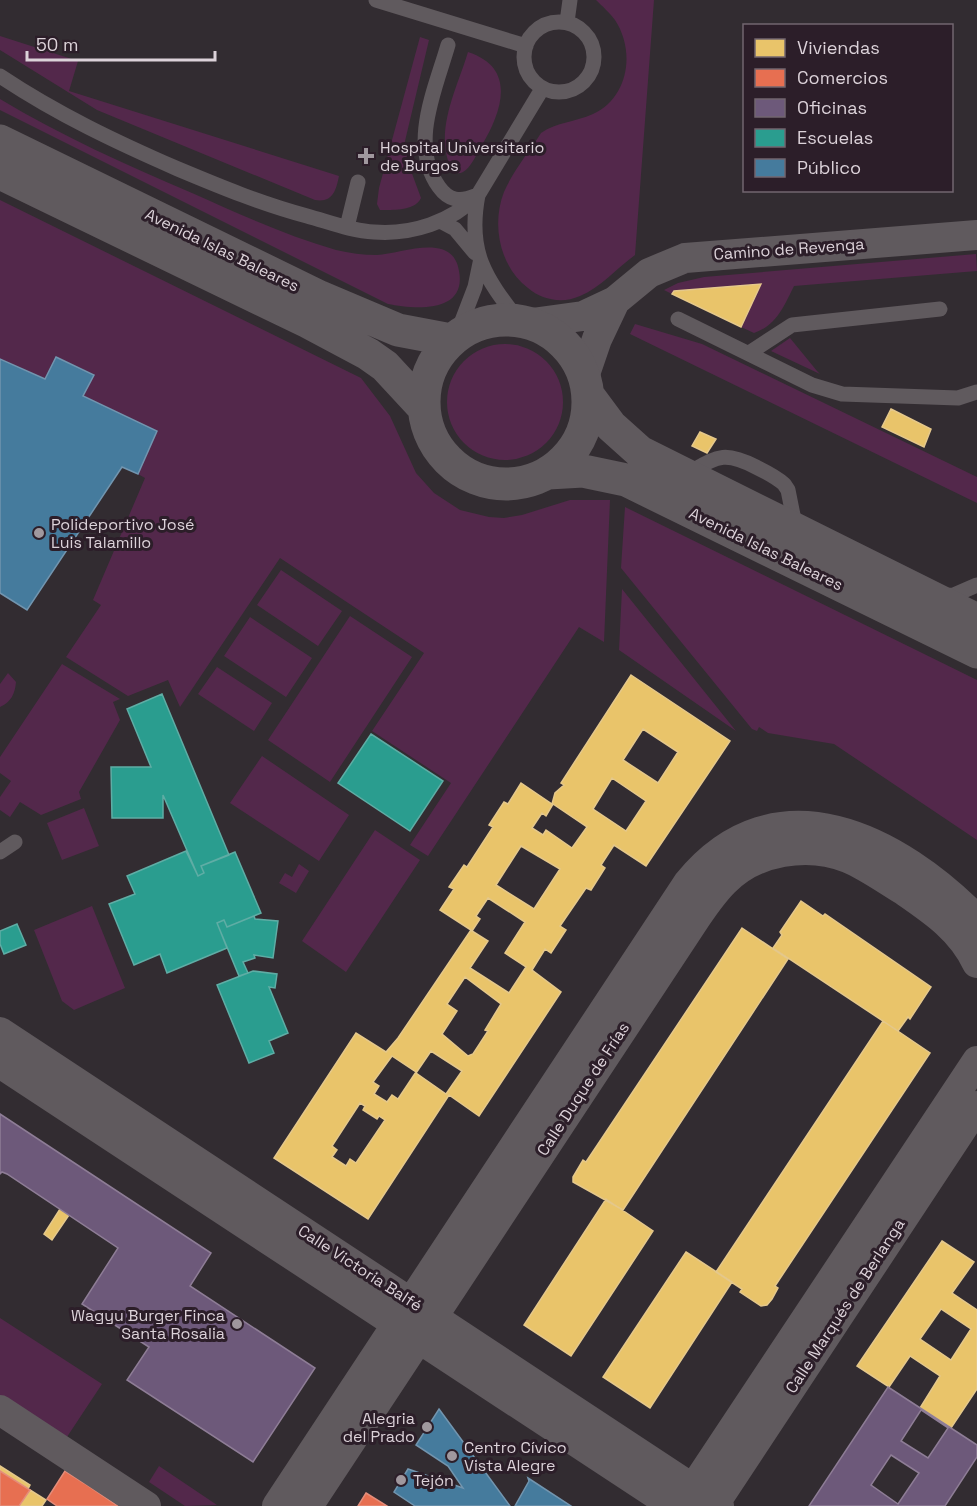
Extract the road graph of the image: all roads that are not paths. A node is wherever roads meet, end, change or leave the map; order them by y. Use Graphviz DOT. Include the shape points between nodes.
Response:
graph roads {
  1 [pos="376,0"];
  2 [pos="570,0"];
  3 [pos="567,22"];
  4 [pos="448,45"];
  5 [pos="526,46"];
  6 [pos="0,76"];
  7 [pos="542,89"];
  8 [pos="0,141"];
  9 [pos="0,173"];
  10 [pos="358,182"];
  11 [pos="478,195"];
  12 [pos="440,221"];
  13 [pos="348,227"];
  14 [pos="977,235"];
  15 [pos="479,259"];
  16 [pos="615,301"];
  17 [pos="940,309"];
  18 [pos="678,319"];
  19 [pos="525,322"];
  20 [pos="454,337"];
  21 [pos="750,353"];
  22 [pos="586,386"];
  23 [pos="977,392"];
  24 [pos="423,407"];
  25 [pos="548,473"];
  26 [pos="977,585"];
  27 [pos="930,597"];
  28 [pos="977,620"];
  29 [pos="977,652"];
  30 [pos="811,838"];
  31 [pos="15,842"];
  32 [pos="0,852"];
  33 [pos="977,920"];
  34 [pos="977,963"];
  35 [pos="0,1032"];
  36 [pos="977,1061"];
  37 [pos="0,1063"];
  38 [pos="977,1106"];
  39 [pos="415,1319"];
  40 [pos="0,1410"];
  41 [pos="696,1499"];
  42 [pos="146,1506"];
  43 [pos="277,1506"];
  44 [pos="308,1506"];
  1 -- 5 [label="lane"];
  2 -- 3 [label="lane"];
  3 -- 5 [label="lane" via="546,24 531,36"];
  3 -- 7 [label="lane" via="578,27 593,46 593,70 577,89 553,93"];
  4 -- 11 [label="lane" via="427,122 425,155 446,196 456,200"];
  5 -- 7 [label="lane" via="528,75"];
  6 -- 13 [label="lane" via="62,116 111,140 258,202"];
  7 -- 11 [label="lane"];
  8 -- 20 [label="main road, Avenida Islas Baleares" via="320,297 398,330"];
  9 -- 24 [label="main road, Avenida Islas Baleares" via="368,354 385,366"];
  10 -- 13 [label="lane"];
  11 -- 12 [label="lane" via="461,211"];
  11 -- 15 [label="lane" via="474,229"];
  12 -- 13 [label="lane" via="386,232"];
  12 -- 15 [label="lane" via="455,229"];
  14 -- 16 [label="street, Camino de Revenga" via="685,258 649,273"];
  15 -- 19 [label="lane" via="489,283"];
  15 -- 20 [label="lane" via="475,287"];
  16 -- 19 [label="street, Camino de Revenga" via="583,316"];
  16 -- 22 [label="street, Camino de Revenga" via="597,339"];
  17 -- 21 [label="lane" via="792,325"];
  18 -- 21 [label="lane"];
  19 -- 20 [label="main road" via="492,320"];
  19 -- 22 [label="main road" via="564,343 575,357"];
  20 -- 24 [label="main road" via="438,353 429,370"];
  21 -- 23 [label="lane" via="812,385 842,394 958,398"];
  22 -- 25 [label="main road" via="588,410 579,440 571,453"];
  22 -- 27 [label="main road, Avenida Islas Baleares" via="610,426 640,452"];
  24 -- 25 [label="main road" via="428,430 439,451 456,468 476,479 500,484 526,482"];
  25 -- 29 [label="main road, Avenida Islas Baleares" via="583,471 626,480"];
  26 -- 27 [label="lane" via="954,595"];
  27 -- 28 [label="main road, Avenida Islas Baleares"];
  30 -- 33 [label="street" via="853,834 895,855 949,893"];
  30 -- 34 [label="street" via="921,902 959,934"];
  30 -- 39 [label="street, Calle Duque de Frías" via="785,852 758,859 726,880 710,897"];
  30 -- 39 [label="street, Calle Duque de Frías" via="790,825 752,835 723,849 699,870 438,1262 414,1279"];
  31 -- 32 [label="lane"];
  35 -- 39 [label="street, Calle Victoria Balfé"];
  36 -- 41 [label="street, Calle Marqués de Berlanga" via="718,1451"];
  37 -- 39 [label="street, Calle Victoria Balfé"];
  38 -- 41 [label="street, Calle Marqués de Berlanga"];
  39 -- 41 [label="street, Calle Victoria Balfé"];
  39 -- 43 [label="street, Calle Duque de Frías"];
  39 -- 44 [label="street, Calle Duque de Frías" via="393,1378"];
  40 -- 42 [label="street"];
}
